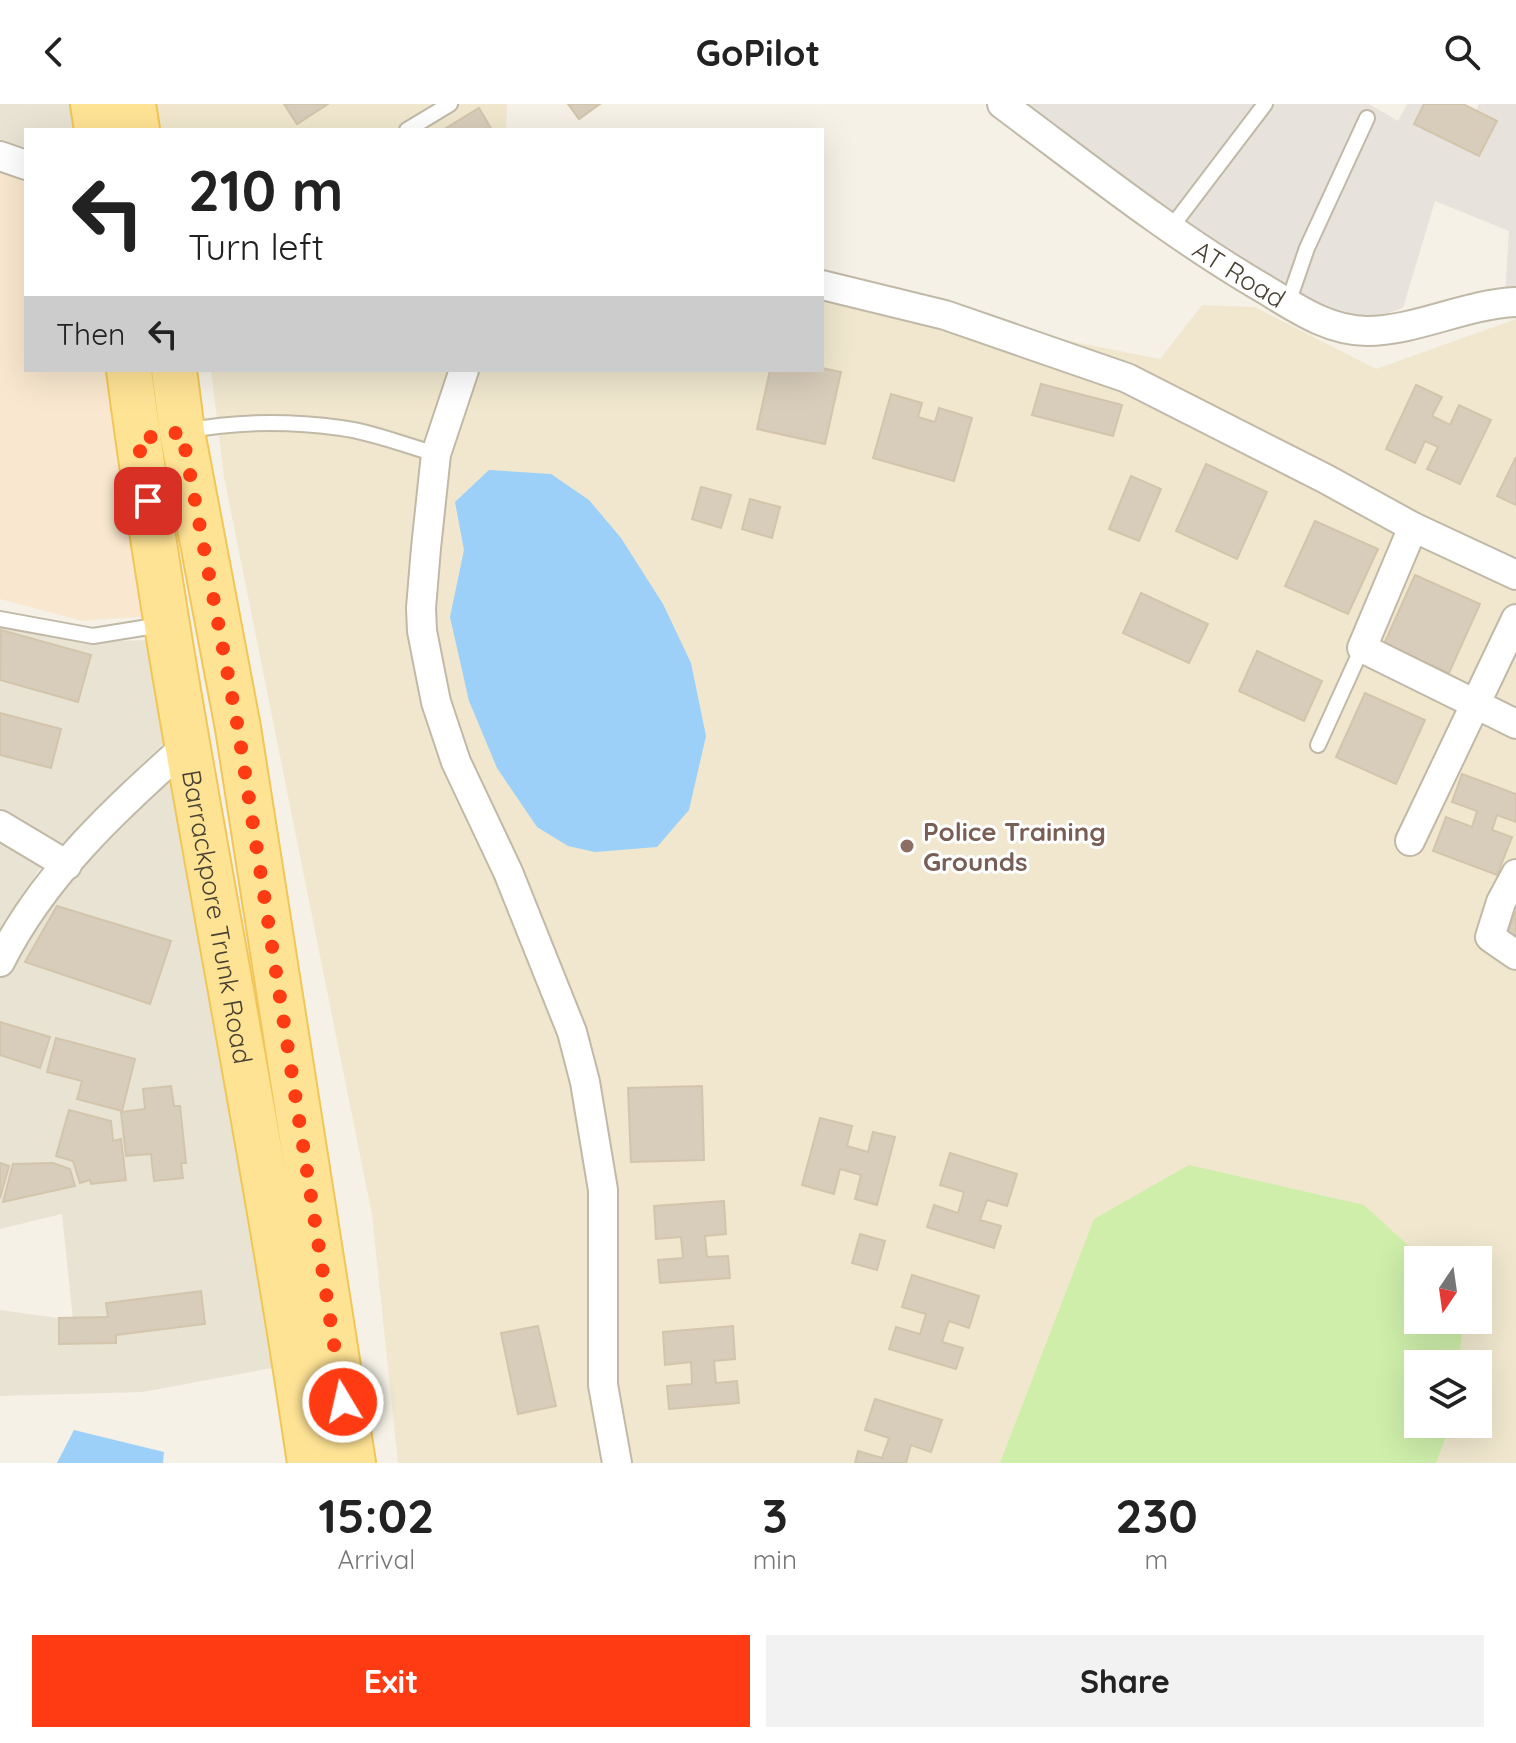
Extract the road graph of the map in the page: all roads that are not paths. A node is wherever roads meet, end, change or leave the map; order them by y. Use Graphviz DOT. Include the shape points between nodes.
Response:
graph roads {
  1 [pos="93,104"];
  2 [pos="133,104"];
  3 [pos="450,104"];
  4 [pos="1002,104"];
  5 [pos="1265,104"];
  6 [pos="1367,118"];
  7 [pos="97,128"];
  8 [pos="137,128"];
  9 [pos="410,128"];
  10 [pos="0,156"];
  11 [pos="24,164"];
  12 [pos="1170,229"];
  13 [pos="824,285"];
  14 [pos="1516,302"];
  15 [pos="1288,303"];
  16 [pos="130,372"];
  17 [pos="174,372"];
  18 [pos="463,372"];
  19 [pos="160,436"];
  20 [pos="436,454"];
  21 [pos="1413,527"];
  22 [pos="1516,575"];
  23 [pos="0,619"];
  24 [pos="1516,619"];
  25 [pos="168,624"];
  26 [pos="1362,648"];
  27 [pos="1476,704"];
  28 [pos="1516,724"];
  29 [pos="1318,745"];
  30 [pos="186,746"];
  31 [pos="0,825"];
  32 [pos="1410,841"];
  33 [pos="67,865"];
  34 [pos="1516,874"];
  35 [pos="1516,955"];
  36 [pos="0,962"];
  37 [pos="310,1463"];
  38 [pos="353,1463"];
  39 [pos="617,1463"];
  1 -- 7 [label="main road"];
  2 -- 8 [label="main road"];
  3 -- 9 [label="lane"];
  4 -- 12 [label="street, AT Road"];
  5 -- 12 [label="lane"];
  6 -- 15 [label="lane" via="1307,248"];
  10 -- 11 [label="street"];
  12 -- 15 [label="street, AT Road"];
  13 -- 21 [label="street" via="945,315 1127,378"];
  14 -- 15 [label="street, AT Road" via="1366,331 1320,322"];
  16 -- 19 [label="main road, Barrackpore Trunk Road"];
  17 -- 19 [label="main road, Barrackpore Trunk Road"];
  18 -- 20 [label="street"];
  19 -- 20 [label="lane" via="265,423 343,428"];
  19 -- 25 [label="main road, Barrackpore Trunk Road"];
  19 -- 38 [label="main road, Barrackpore Trunk Road" via="238,728"];
  20 -- 39 [label="street" via="421,608 426,653 456,762 508,872 572,1032 585,1082 603,1190 603,1385"];
  21 -- 22 [label="street"];
  21 -- 26 [label="street"];
  23 -- 25 [label="lane" via="93,636"];
  24 -- 27 [label="street"];
  25 -- 30 [label="main road, Barrackpore Trunk Road"];
  26 -- 27 [label="street"];
  26 -- 29 [label="lane"];
  27 -- 28 [label="street"];
  27 -- 32 [label="street"];
  30 -- 33 [label="street" via="123,802"];
  30 -- 37 [label="main road, Barrackpore Trunk Road"];
  31 -- 33 [label="street"];
  33 -- 36 [label="street" via="33,904"];
  34 -- 35 [label="street" via="1490,937"];
}
